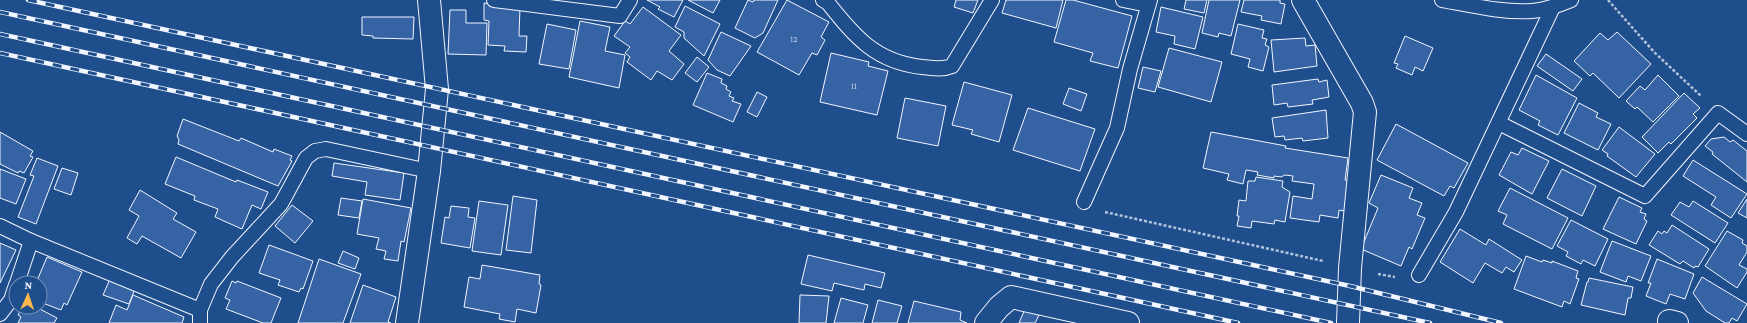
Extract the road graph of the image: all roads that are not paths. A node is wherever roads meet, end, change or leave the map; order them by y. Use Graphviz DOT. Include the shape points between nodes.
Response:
graph roads {
  1 [pos="429,0"];
  2 [pos="494,0"];
  3 [pos="630,0"];
  4 [pos="823,0"];
  5 [pos="992,0"];
  6 [pos="1122,0"];
  7 [pos="1303,0"];
  8 [pos="1442,0"];
  9 [pos="1571,0"];
  10 [pos="1149,3"];
  11 [pos="1552,7"];
  12 [pos="1499,124"];
  13 [pos="1747,134"];
  14 [pos="429,170"];
  15 [pos="1084,202"];
  16 [pos="0,226"];
  17 [pos="31,241"];
  18 [pos="1419,274"];
  19 [pos="19,275"];
  20 [pos="8,304"];
  21 [pos="0,314"];
  22 [pos="200,316"];
  23 [pos="406,323"];
  24 [pos="986,323"];
  25 [pos="1128,323"];
  26 [pos="1348,323"];
  1 -- 14 [label="street" via="437,89"];
  2 -- 3 [label="lane" via="620,16"];
  4 -- 5 [label="lane" via="854,35 882,56 911,66 944,69 952,66"];
  6 -- 10 [label="lane"];
  7 -- 26 [label="street" via="1365,112 1350,268"];
  8 -- 11 [label="lane" via="1507,10 1533,11"];
  9 -- 11 [label="lane"];
  10 -- 15 [label="lane" via="1130,69 1117,128"];
  11 -- 12 [label="lane"];
  12 -- 13 [label="lane" via="1645,196 1718,113"];
  12 -- 18 [label="lane" via="1456,212"];
  14 -- 22 [label="lane" via="326,149 315,151 306,158 281,204 211,284"];
  14 -- 23 [label="street"];
  16 -- 17 [label="lane"];
  17 -- 19 [label="lane"];
  17 -- 22 [label="lane"];
  20 -- 21 [label="lane"];
  24 -- 25 [label="street" via="1011,297"];
}
